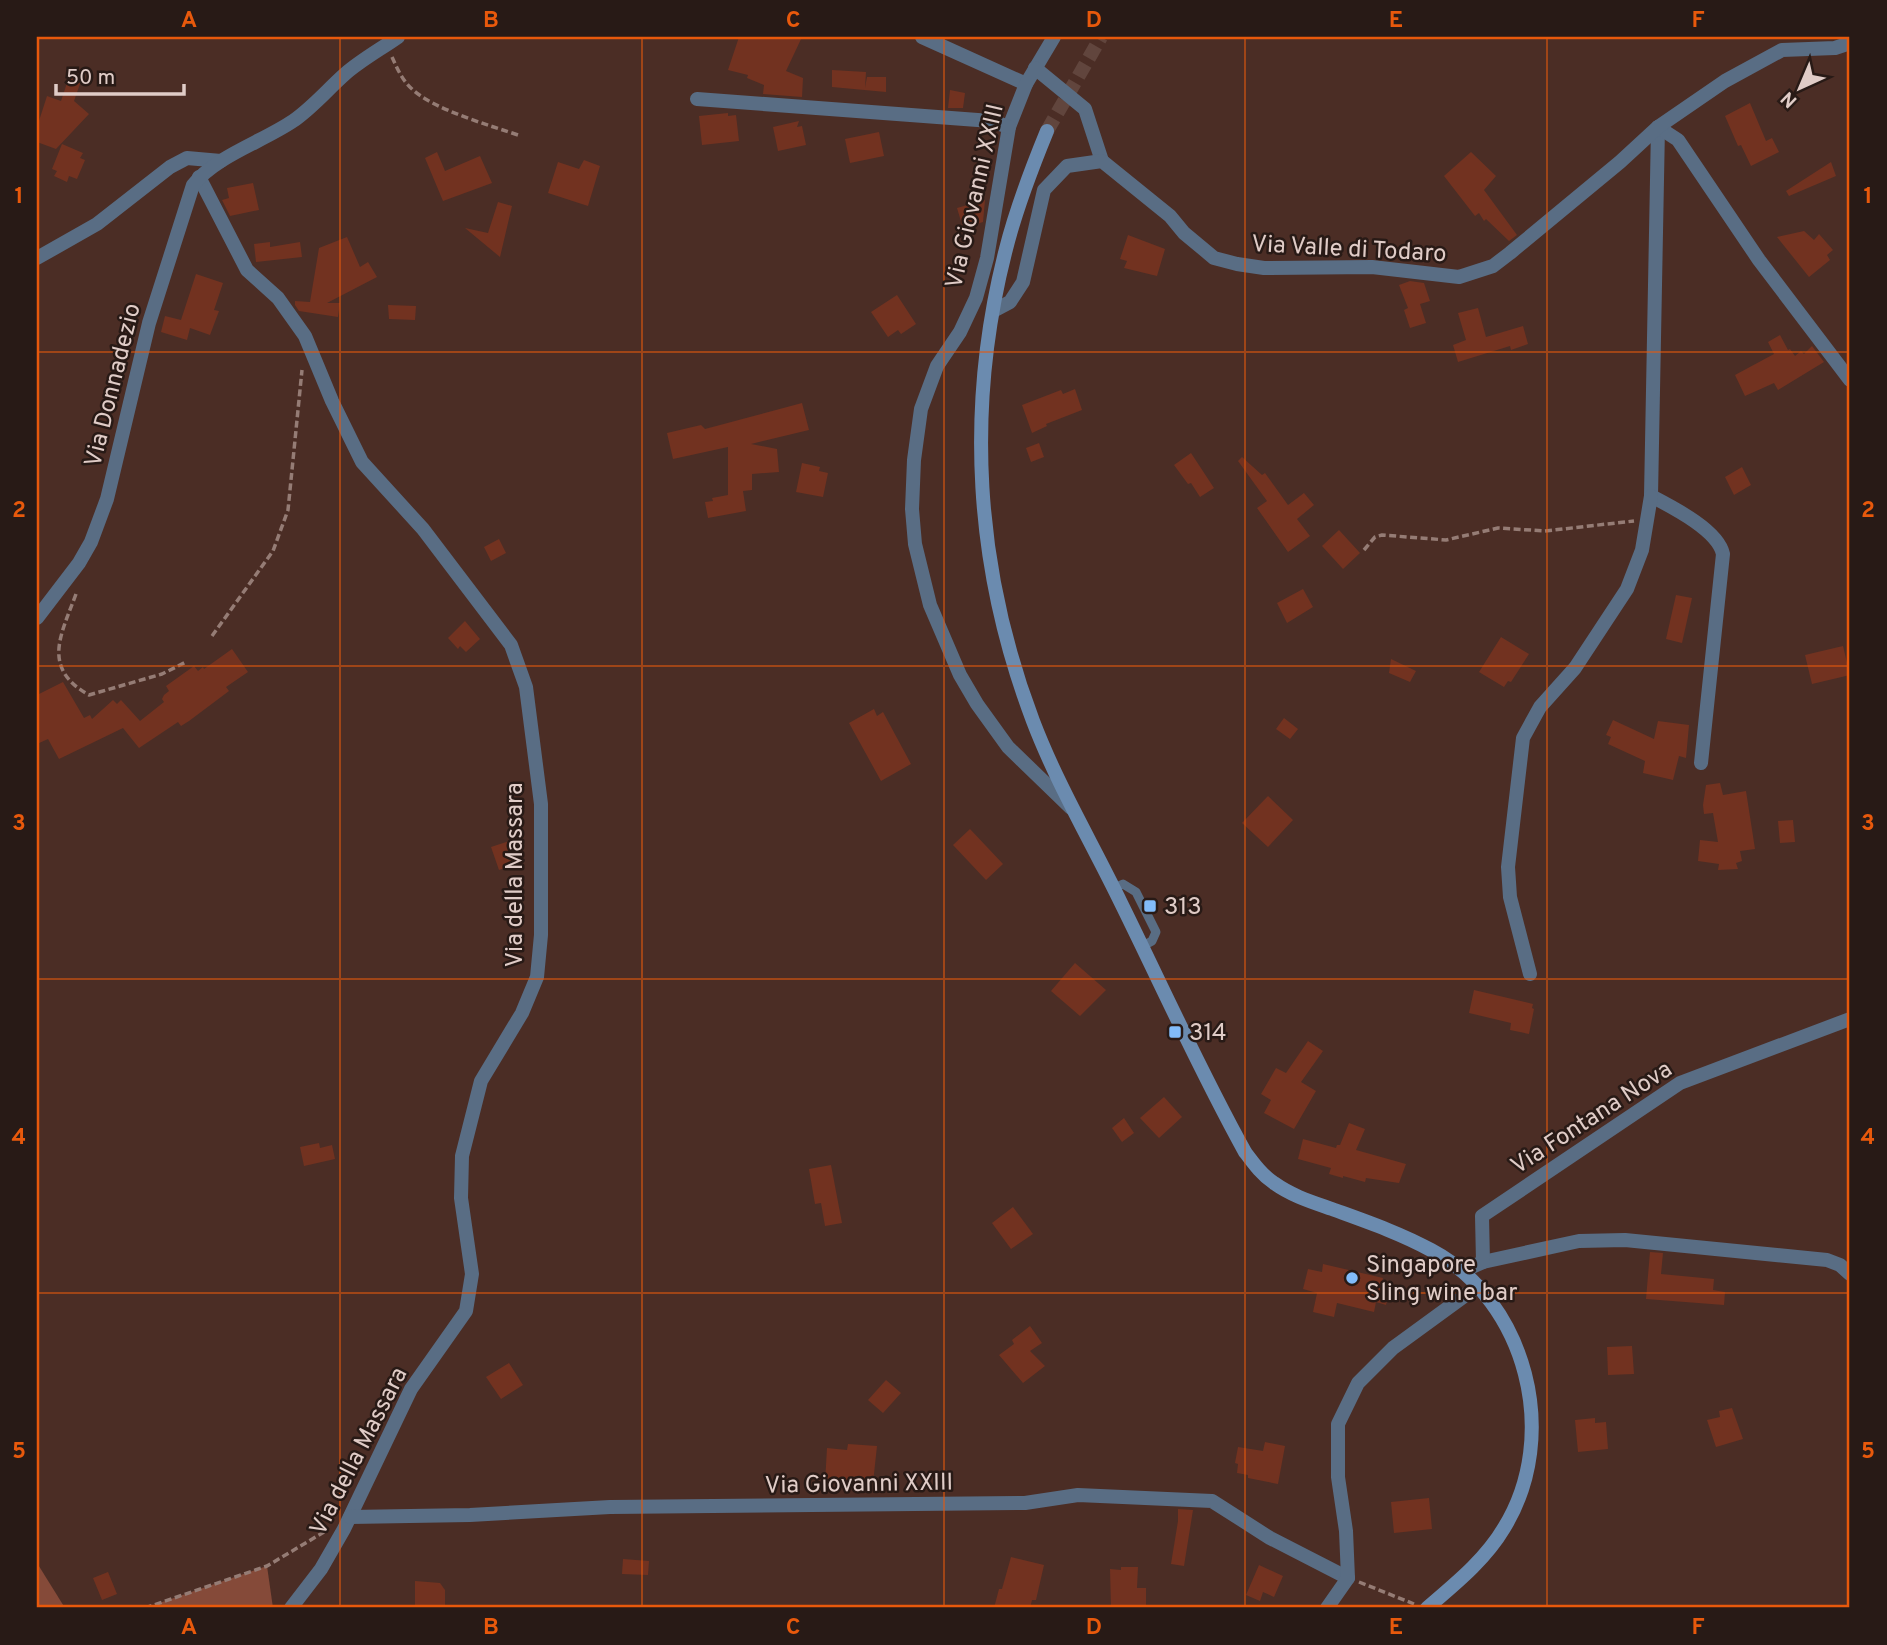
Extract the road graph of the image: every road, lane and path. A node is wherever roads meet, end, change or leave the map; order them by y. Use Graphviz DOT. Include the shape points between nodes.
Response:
graph roads {
  1 [pos="922,37"];
  2 [pos="1054,37"];
  3 [pos="392,41"];
  4 [pos="1850,43"];
  5 [pos="1035,68"];
  6 [pos="1026,84"];
  7 [pos="697,99"];
  8 [pos="1009,127"];
  9 [pos="1658,127"];
  10 [pos="1047,131"];
  11 [pos="522,136"];
  12 [pos="221,161"];
  13 [pos="1102,161"];
  14 [pos="199,177"];
  15 [pos="37,258"];
  16 [pos="993,311"];
  17 [pos="302,363"];
  18 [pos="1850,380"];
  19 [pos="1651,496"];
  20 [pos="1646,519"];
  21 [pos="1364,550"];
  22 [pos="79,587"];
  23 [pos="37,618"];
  24 [pos="212,636"];
  25 [pos="186,662"];
  26 [pos="1701,763"];
  27 [pos="1076,814"];
  28 [pos="1530,974"];
  29 [pos="1850,1019"];
  30 [pos="1483,1262"];
  31 [pos="1462,1271"];
  32 [pos="1850,1274"];
  33 [pos="1478,1286"];
  34 [pos="350,1517"];
  35 [pos="327,1531"];
  36 [pos="1348,1578"];
  37 [pos="145,1608"];
  38 [pos="291,1608"];
  39 [pos="1327,1608"];
  40 [pos="1425,1608"];
  1 -- 6 [label="street"];
  2 -- 5 [label="street, Via Giovanni XXIII"];
  3 -- 11 [label="path" via="399,73 413,90 453,112"];
  3 -- 12 [label="street, Via Donnadezio" via="348,72 296,119"];
  4 -- 9 [label="street, Via Valle di Todaro" via="1782,50 1725,81"];
  5 -- 6 [label="street, Via Giovanni XXIII"];
  5 -- 13 [label="street" via="1084,109"];
  6 -- 8 [label="street, Via Giovanni XXIII"];
  7 -- 8 [label="street" via="991,121"];
  8 -- 27 [label="street, Via Giovanni XXIII" via="976,298 937,366 921,409 912,489 915,544 930,605 976,704 1009,747"];
  9 -- 13 [label="street, Via Valle di Todaro" via="1493,266 1460,277 1372,267 1264,268 1214,258"];
  9 -- 18 [label="street" via="1678,140 1759,260"];
  9 -- 19 [label="street"];
  10 -- 16 [label="main road, Via Giovanni XXIII" via="1024,189"];
  12 -- 14 [label="street, Via Donnadezio"];
  12 -- 15 [label="street" via="187,158 97,224"];
  13 -- 16 [label="street" via="1066,166 1044,190 1023,282 1010,302"];
  14 -- 23 [label="street, Via Donnadezio" via="188,197 149,323 107,499 79,563"];
  14 -- 34 [label="street, Via della Massara" via="247,270 278,298 305,336 362,462 423,528 511,645 526,687 537,767 541,935 537,977 522,1013 481,1081 462,1156 461,1198 472,1275 466,1311 411,1389"];
  16 -- 27 [label="main road, Via Giovanni XXIII" via="982,397 983,513 1009,648 1034,723"];
  17 -- 24 [label="path" via="288,510 273,551"];
  19 -- 20 [label="street"];
  19 -- 26 [label="street" via="1715,537 1723,554"];
  20 -- 21 [label="path" via="1569,530 1498,527 1446,540 1382,535"];
  20 -- 28 [label="street" via="1642,550 1627,589 1575,668 1540,707 1523,738 1508,867 1510,897"];
  22 -- 25 [label="path" via="59,639 60,669 75,687 89,695 162,674"];
  27 -- 31 [label="main road, Via Giovanni XXIII" via="1224,1114 1257,1168 1298,1197 1432,1250"];
  29 -- 30 [label="street, Via Fontana Nova" via="1680,1083 1637,1111 1482,1216"];
  30 -- 31 [label="street"];
  30 -- 32 [label="street" via="1579,1241 1625,1240 1827,1260"];
  31 -- 33 [label="main road, Via Giovanni XXIII"];
  33 -- 36 [label="street" via="1393,1348 1358,1383 1338,1424"];
  33 -- 40 [label="main road, Via Giovanni XXIII" via="1491,1300 1518,1350 1528,1382 1531,1442 1518,1501 1505,1527 1485,1556"];
  34 -- 36 [label="street, Via Giovanni XXIII" via="610,1507 1025,1503 1078,1495 1212,1501 1270,1538"];
  34 -- 38 [label="street, Via della Massara" via="321,1569"];
  35 -- 37 [label="path" via="267,1566"];
  36 -- 39 [label="street"];
  36 -- 40 [label="path"];
}
